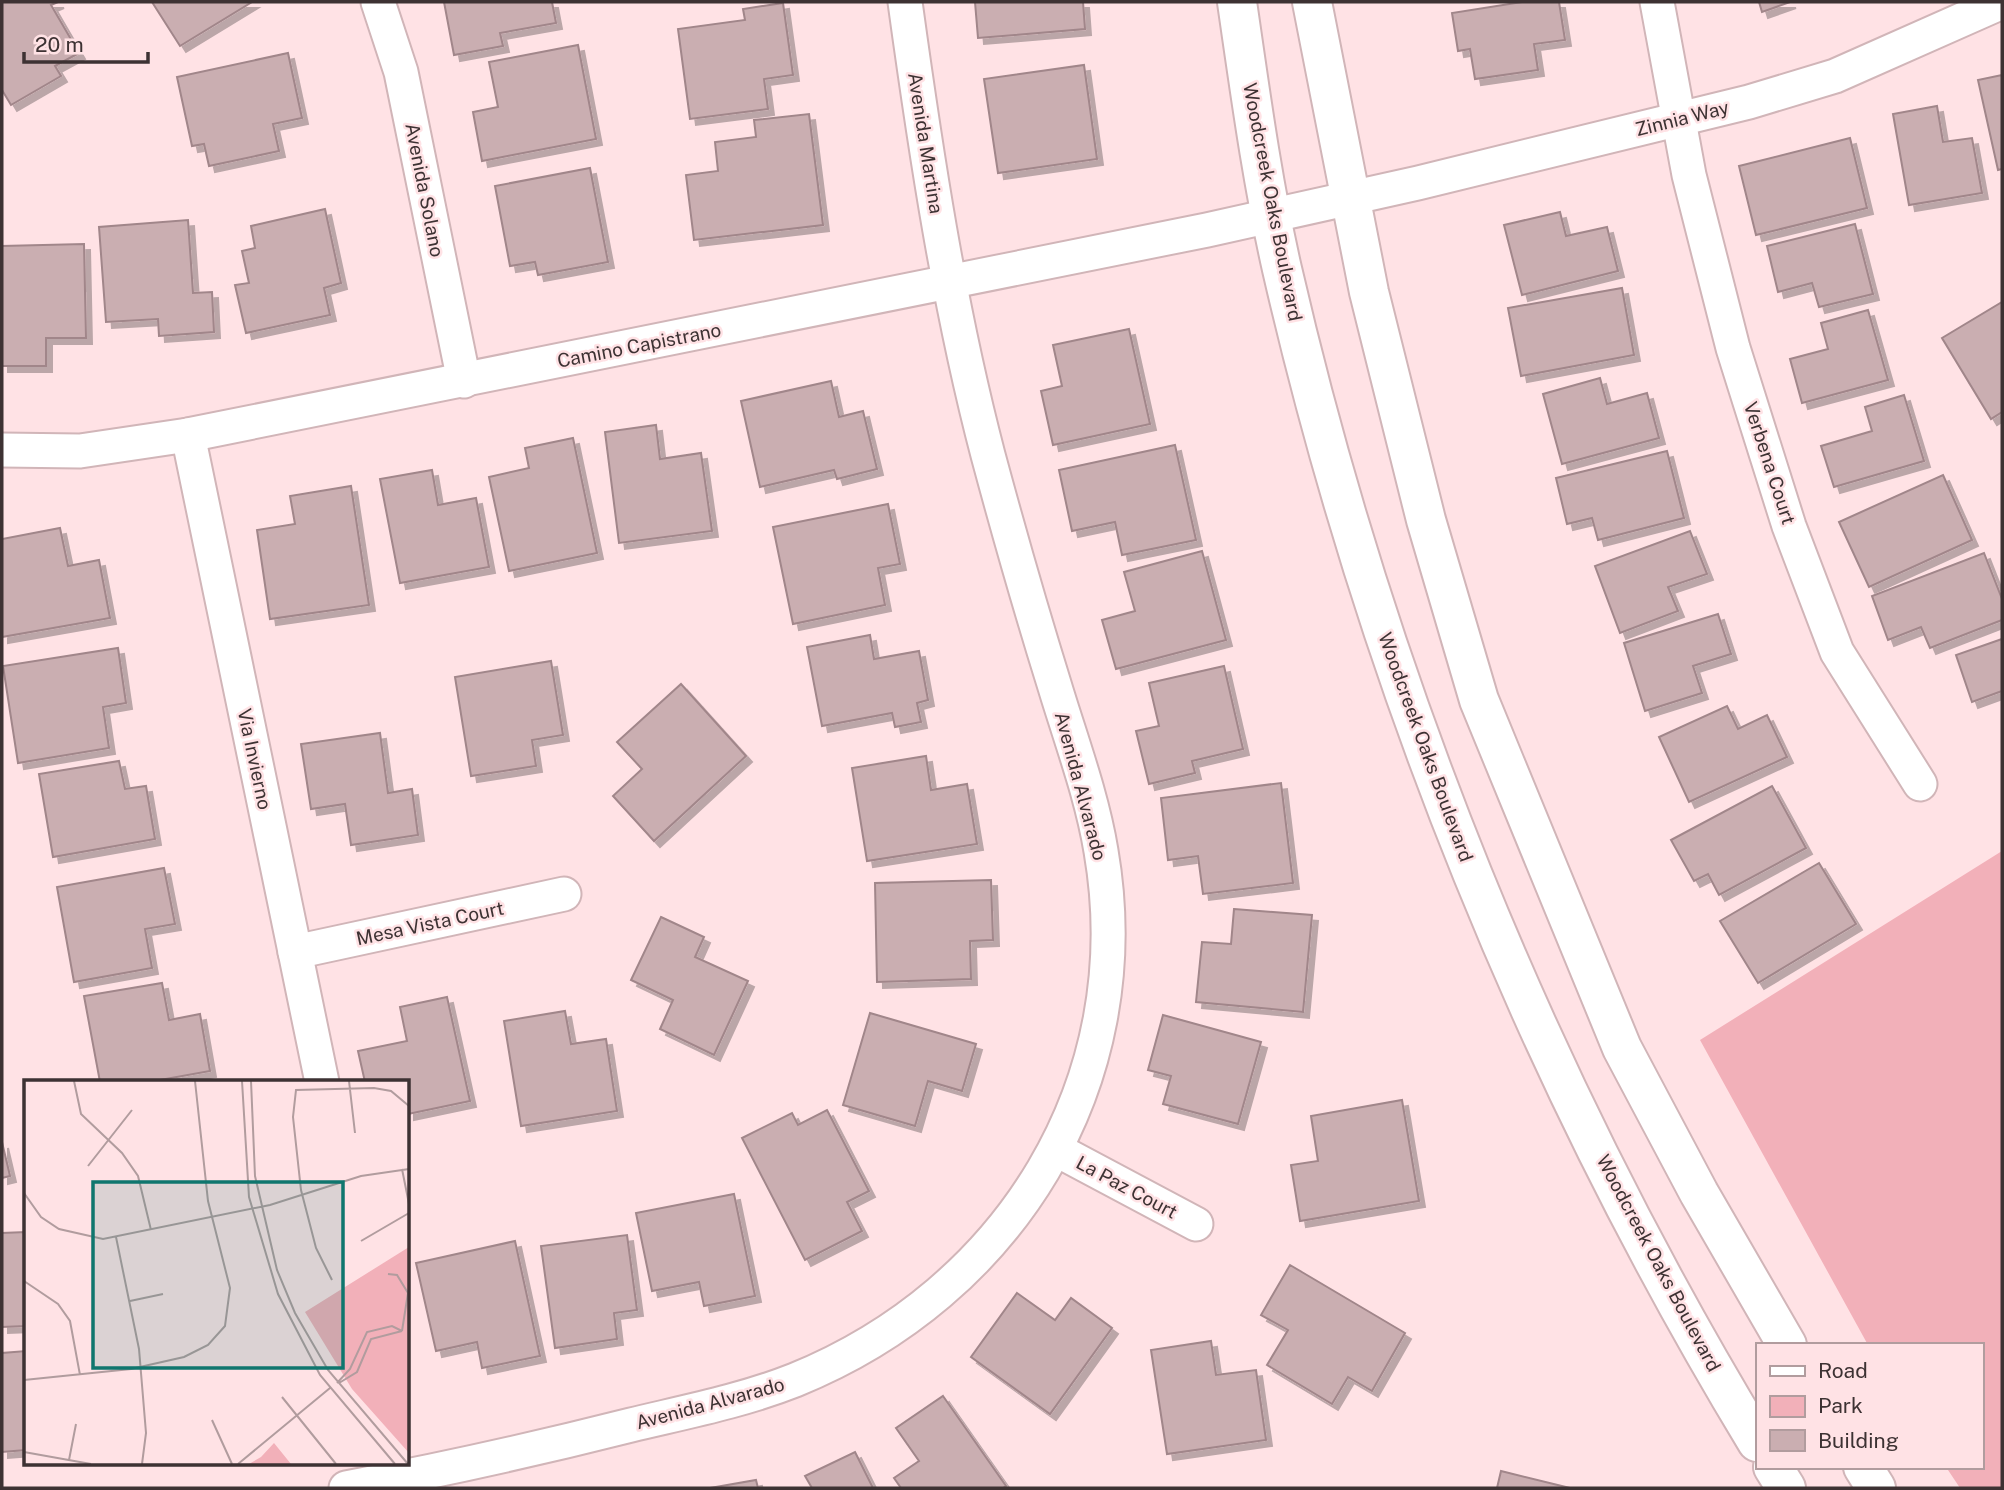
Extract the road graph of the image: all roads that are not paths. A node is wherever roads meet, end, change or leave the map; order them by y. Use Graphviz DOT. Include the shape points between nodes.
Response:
graph roads {
  1 [pos="379,2"];
  2 [pos="905,2"];
  3 [pos="1237,2"];
  4 [pos="1312,2"];
  5 [pos="1657,2"];
  6 [pos="2002,2"];
  7 [pos="1678,119"];
  8 [pos="1350,198"];
  9 [pos="1272,216"];
  10 [pos="950,283"];
  11 [pos="464,381"];
  12 [pos="188,435"];
  13 [pos="2,450"];
  14 [pos="1920,784"];
  15 [pos="564,894"];
  16 [pos="295,952"];
  17 [pos="322,1080"];
  18 [pos="1057,1150"];
  19 [pos="1196,1224"];
  20 [pos="1786,1343"];
  21 [pos="1756,1440"];
  22 [pos="1774,1469"];
  23 [pos="1864,1469"];
  24 [pos="381,1478"];
  25 [pos="346,1488"];
  26 [pos="1786,1488"];
  27 [pos="1876,1488"];
  1 -- 11 [label="street, Avenida Solano" via="401,72"];
  2 -- 10 [label="street, Avenida Martina"];
  3 -- 9 [label="main road, Woodcreek Oaks Boulevard"];
  4 -- 8 [label="main road"];
  5 -- 7 [label="street, Verbena Court"];
  6 -- 7 [label="street, Zinnia Way" via="1835,76"];
  7 -- 8 [label="street, Zinnia Way"];
  7 -- 14 [label="street, Verbena Court" via="1733,348 1789,526 1837,652"];
  8 -- 9 [label="street, Zinnia Way"];
  8 -- 20 [label="main road" via="1426,520 1479,701 1622,1048"];
  9 -- 10 [label="street, Camino Capistrano"];
  9 -- 21 [label="main road, Woodcreek Oaks Boulevard" via="1345,512 1412,721 1482,899 1566,1087"];
  10 -- 11 [label="street, Camino Capistrano"];
  10 -- 18 [label="street, Avenida Alvarado" via="981,429 1016,561 1101,849 1108,912 1097,1031 1080,1095"];
  11 -- 12 [label="street, Camino Capistrano"];
  12 -- 13 [label="street, Camino Capistrano" via="80,451"];
  12 -- 16 [label="street, Via Invierno"];
  15 -- 16 [label="street, Mesa Vista Court"];
  16 -- 17 [label="street, Via Invierno"];
  18 -- 19 [label="street, La Paz Court"];
  18 -- 24 [label="street, Avenida Alvarado" via="1023,1205 980,1255 921,1308 845,1356 795,1380 728,1402 461,1467"];
  22 -- 26 [label="main road"];
  23 -- 27 [label="main road"];
  24 -- 25 [label="street, Avenida Alvarado"];
}
